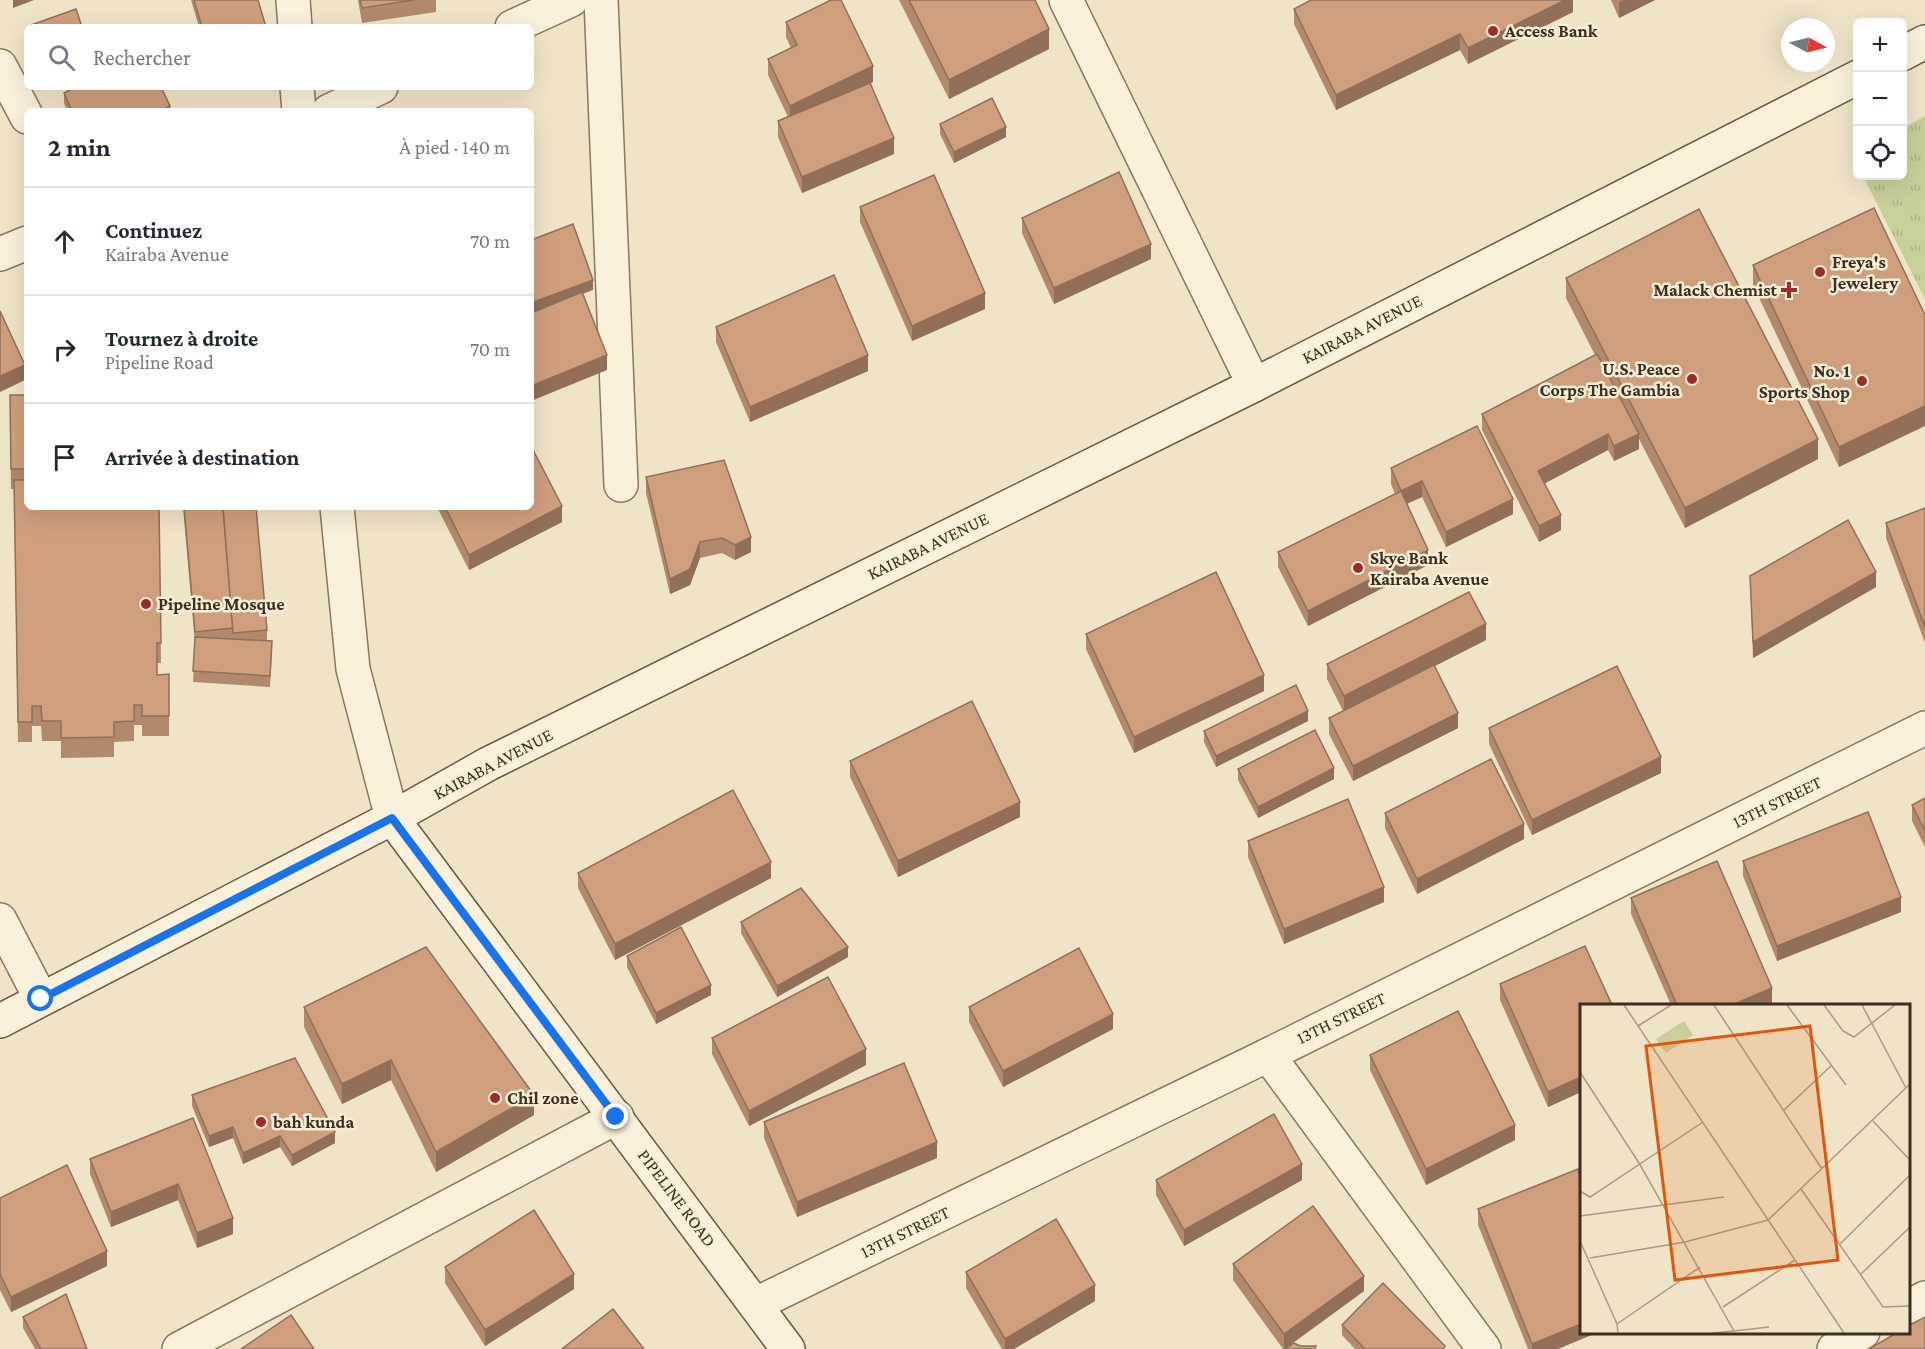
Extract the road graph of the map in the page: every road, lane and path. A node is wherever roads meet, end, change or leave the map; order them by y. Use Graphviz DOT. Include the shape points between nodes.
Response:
graph roads {
  1 [pos="293,0"];
  2 [pos="571,0"];
  3 [pos="601,0"];
  4 [pos="1065,0"];
  5 [pos="295,24"];
  6 [pos="519,24"];
  7 [pos="1925,42"];
  8 [pos="1907,51"];
  9 [pos="0,66"];
  10 [pos="1853,79"];
  11 [pos="297,90"];
  12 [pos="374,90"];
  13 [pos="299,108"];
  14 [pos="336,108"];
  15 [pos="24,111"];
  16 [pos="24,244"];
  17 [pos="0,255"];
  18 [pos="1254,385"];
  19 [pos="621,485"];
  20 [pos="337,510"];
  21 [pos="1925,728"];
  22 [pos="392,818"];
  23 [pos="0,920"];
  24 [pos="41,999"];
  25 [pos="0,1021"];
  26 [pos="1268,1055"];
  27 [pos="616,1117"];
  28 [pos="1925,1298"];
  29 [pos="756,1304"];
  30 [pos="1910,1306"];
  31 [pos="1860,1334"];
  32 [pos="179,1349"];
  33 [pos="788,1349"];
  34 [pos="1484,1349"];
  35 [pos="1834,1349"];
  1 -- 5 [label="street"];
  2 -- 6 [label="street"];
  3 -- 19 [label="street"];
  4 -- 18 [label="street"];
  7 -- 8 [label="street"];
  9 -- 15 [label="street"];
  10 -- 18 [label="street, KAIRABA AVENUE"];
  11 -- 13 [label="street"];
  12 -- 14 [label="street"];
  16 -- 17 [label="street"];
  18 -- 22 [label="street, KAIRABA AVENUE" via="488,764"];
  20 -- 22 [label="street" via="353,669"];
  21 -- 26 [label="street, 13TH STREET"];
  22 -- 24 [label="street, KAIRABA AVENUE"];
  22 -- 27 [label="street, PIPELINE ROAD"];
  23 -- 24 [label="street"];
  24 -- 25 [label="street, KAIRABA AVENUE"];
  26 -- 29 [label="street, 13TH STREET"];
  26 -- 34 [label="street"];
  27 -- 29 [label="street, PIPELINE ROAD"];
  27 -- 32 [label="street"];
  28 -- 30 [label="street"];
  29 -- 33 [label="street, PIPELINE ROAD"];
  31 -- 35 [label="street"];
}
